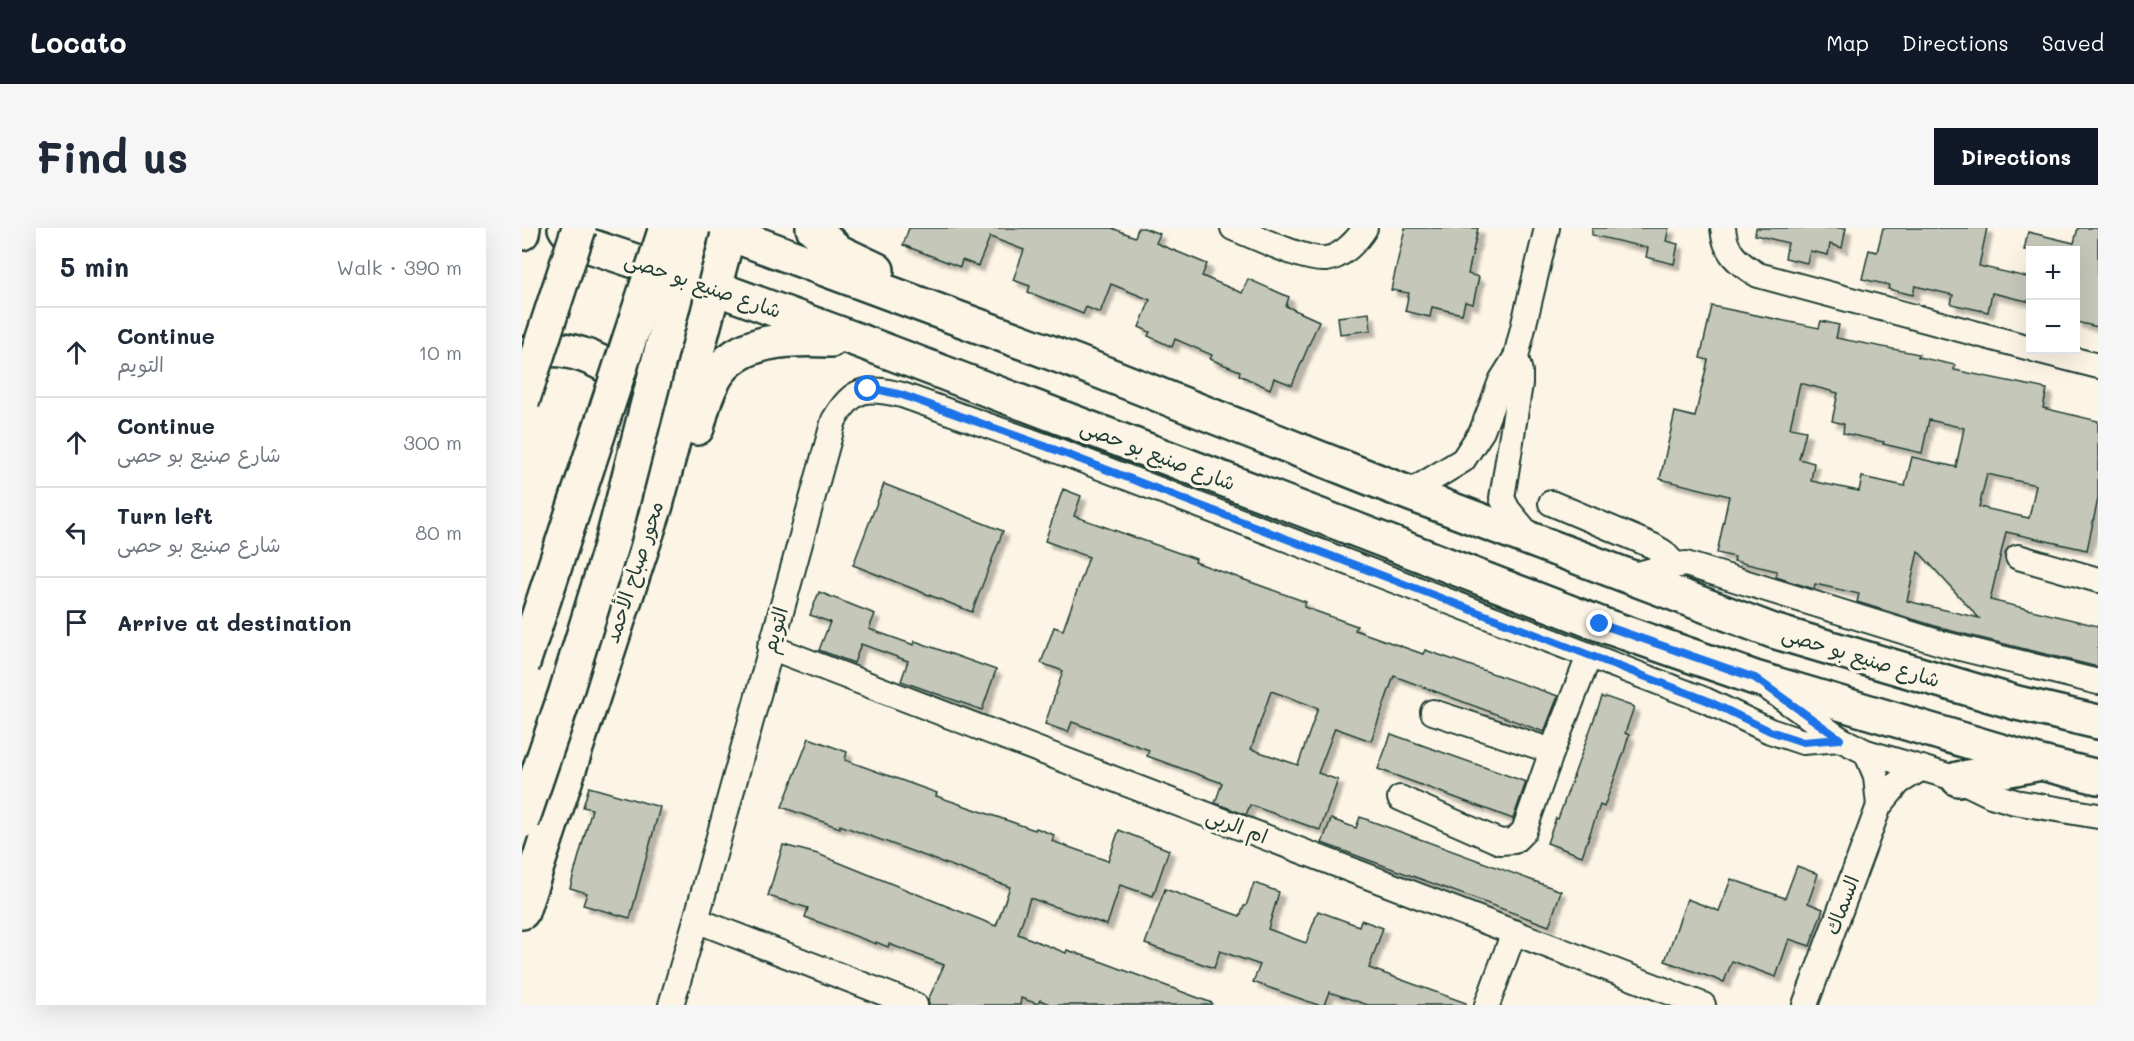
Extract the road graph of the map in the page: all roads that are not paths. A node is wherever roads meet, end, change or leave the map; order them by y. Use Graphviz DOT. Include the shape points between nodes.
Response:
graph roads {
  1 [pos="524,228"];
  2 [pos="565,228"];
  3 [pos="579,228"];
  4 [pos="666,228"];
  5 [pos="693,228"];
  6 [pos="813,228"];
  7 [pos="1233,228"];
  8 [pos="1365,228"];
  9 [pos="1547,228"];
  10 [pos="1723,228"];
  11 [pos="724,230"];
  12 [pos="522,233"];
  13 [pos="713,287"];
  14 [pos="860,341"];
  15 [pos="2026,347"];
  16 [pos="2052,354"];
  17 [pos="522,355"];
  18 [pos="1516,357"];
  19 [pos="1076,362"];
  20 [pos="2098,366"];
  21 [pos="902,395"];
  22 [pos="522,402"];
  23 [pos="1409,493"];
  24 [pos="1551,503"];
  25 [pos="656,505"];
  26 [pos="1535,541"];
  27 [pos="2018,557"];
  28 [pos="1675,565"];
  29 [pos="1630,576"];
  30 [pos="2098,579"];
  31 [pos="770,646"];
  32 [pos="1589,656"];
  33 [pos="522,666"];
  34 [pos="1755,678"];
  35 [pos="2098,682"];
  36 [pos="1433,712"];
  37 [pos="2098,722"];
  38 [pos="1840,739"];
  39 [pos="1552,750"];
  40 [pos="1866,752"];
  41 [pos="2041,763"];
  42 [pos="1922,768"];
  43 [pos="2098,777"];
  44 [pos="1958,779"];
  45 [pos="1400,798"];
  46 [pos="1879,806"];
  47 [pos="2098,816"];
  48 [pos="522,822"];
  49 [pos="522,912"];
  50 [pos="696,920"];
  51 [pos="1514,932"];
  52 [pos="671,1005"];
  53 [pos="915,1005"];
  54 [pos="1487,1005"];
  55 [pos="1703,1005"];
  56 [pos="1804,1005"];
  1 -- 12 [label="main road"];
  2 -- 13 [label="main road, شارع صنيع بو حصى" via="587,245"];
  3 -- 22 [label="main road, bridge"];
  4 -- 33 [label="main road, bridge"];
  5 -- 48 [label="main road, bridge" via="613,539"];
  6 -- 19 [label="main road" via="855,261 1044,337"];
  7 -- 8 [label="street" via="1308,257 1327,259 1345,250"];
  9 -- 18 [label="street"];
  10 -- 15 [label="street" via="1728,252 1758,275"];
  11 -- 13 [label="main road, محور صباح الأحمد"];
  11 -- 19 [label="main road, شارع صنيع بو حصى"];
  13 -- 14 [label="main road, شارع صنيع بو حصى"];
  13 -- 25 [label="main road, محور صباح الأحمد"];
  14 -- 25 [label="main road" via="777,341 744,351 730,360 717,374 706,396 683,472"];
  14 -- 34 [label="main road, شارع صنيع بو حصى" via="1600,624"];
  16 -- 20 [label="street"];
  17 -- 25 [label="main road" via="563,349 593,357 626,378 640,393 647,409 648,460"];
  18 -- 23 [label="street" via="1501,381 1482,431 1463,460"];
  18 -- 26 [label="street" via="1520,384 1502,498"];
  19 -- 23 [label="main road, شارع صنيع بو حصى"];
  21 -- 31 [label="street, التويم" via="876,389 859,392 834,420"];
  21 -- 32 [label="street, شارع صنيع بو حصى" via="1053,449"];
  23 -- 26 [label="main road, شارع صنيع بو حصى"];
  24 -- 28 [label="street" via="1653,546"];
  25 -- 49 [label="main road, محور صباح الأحمد"];
  26 -- 29 [label="main road, شارع صنيع بو حصى"];
  27 -- 30 [label="street"];
  28 -- 29 [label="street, شارع صنيع بو حصى"];
  28 -- 35 [label="street, شارع صنيع بو حصى" via="1686,564 1944,644"];
  29 -- 37 [label="main road, شارع صنيع بو حصى" via="1773,631 2017,703"];
  31 -- 50 [label="street, التويم"];
  31 -- 51 [label="street, ام الربى"];
  32 -- 38 [label="street, شارع صنيع بو حصى" via="1803,742"];
  32 -- 39 [label="street"];
  34 -- 38 [label="street, شارع صنيع بو حصى"];
  34 -- 41 [label="main road, شارع صنيع بو حصى"];
  36 -- 39 [label="street"];
  38 -- 40 [label="street, شارع صنيع بو حصى"];
  39 -- 45 [label="street" via="1524,831 1514,841 1500,842"];
  40 -- 42 [label="street, شارع صنيع بو حصى"];
  40 -- 46 [label="street, السماك" via="1876,776"];
  41 -- 43 [label="main road, شارع صنيع بو حصى"];
  41 -- 44 [label="main road"];
  42 -- 44 [label="street, شارع صنيع بو حصى"];
  42 -- 46 [label="street, السماك" via="1899,782"];
  44 -- 47 [label="street, شارع صنيع بو حصى" via="2015,802"];
  46 -- 56 [label="street, السماك"];
  50 -- 52 [label="street, التويم"];
  50 -- 53 [label="street"];
  51 -- 54 [label="street"];
  51 -- 55 [label="street, ام الربى"];
}
